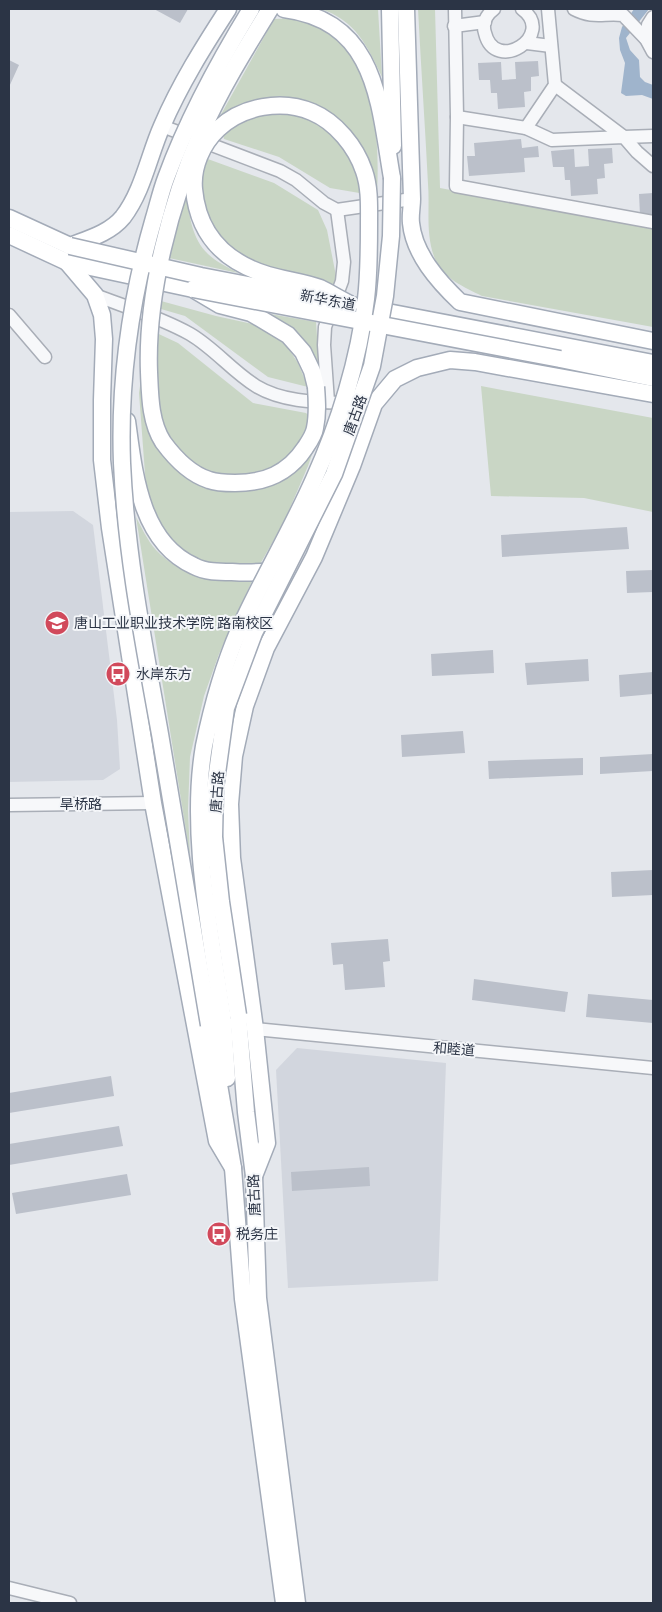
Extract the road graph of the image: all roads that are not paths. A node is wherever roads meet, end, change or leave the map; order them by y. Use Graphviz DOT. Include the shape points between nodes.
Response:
graph roads {
  1 [pos="228,9"];
  2 [pos="251,9"];
  3 [pos="270,9"];
  4 [pos="283,9"];
  5 [pos="390,9"];
  6 [pos="406,9"];
  7 [pos="454,9"];
  8 [pos="494,9"];
  9 [pos="525,9"];
  10 [pos="548,9"];
  11 [pos="574,9"];
  12 [pos="653,17"];
  13 [pos="484,22"];
  14 [pos="454,26"];
  15 [pos="646,39"];
  16 [pos="527,42"];
  17 [pos="551,46"];
  18 [pos="200,51"];
  19 [pos="653,52"];
  20 [pos="555,85"];
  21 [pos="457,117"];
  22 [pos="162,126"];
  23 [pos="526,128"];
  24 [pos="653,136"];
  25 [pos="624,137"];
  26 [pos="653,166"];
  27 [pos="392,178"];
  28 [pos="412,199"];
  29 [pos="337,210"];
  30 [pos="9,218"];
  31 [pos="653,222"];
  32 [pos="9,235"];
  33 [pos="68,254"];
  34 [pos="192,289"];
  35 [pos="95,295"];
  36 [pos="350,304"];
  37 [pos="9,315"];
  38 [pos="653,341"];
  39 [pos="562,352"];
  40 [pos="45,357"];
  41 [pos="653,363"];
  42 [pos="653,378"];
  43 [pos="123,394"];
  44 [pos="653,394"];
  45 [pos="328,402"];
  46 [pos="374,404"];
  47 [pos="314,558"];
  48 [pos="153,804"];
  49 [pos="9,805"];
  50 [pos="224,1020"];
  51 [pos="255,1029"];
  52 [pos="653,1068"];
  53 [pos="233,1168"];
  54 [pos="254,1176"];
  55 [pos="9,1588"];
  56 [pos="70,1603"];
  57 [pos="284,1603"];
  58 [pos="297,1603"];
  1 -- 18 [label="main road"];
  2 -- 43 [label="main road, 唐古路, bridge" via="201,97 165,180 136,293"];
  3 -- 34 [label="main road, bridge" via="202,130 183,180 164,244 148,343 154,420 163,440 178,460 208,480 252,483 268,479 299,458 315,430 318,408 312,372 303,352 288,335 251,313 220,306"];
  4 -- 18 [label="main road" via="258,12"];
  4 -- 27 [label="main road" via="302,11 324,20 352,41 368,69 378,100"];
  5 -- 27 [label="main road, 唐古路" via="394,126"];
  6 -- 28 [label="main road"];
  7 -- 14 [label="street"];
  8 -- 13 [label="street"];
  9 -- 16 [label="street" via="532,29"];
  10 -- 17 [label="street"];
  11 -- 15 [label="street" via="598,16 623,15"];
  12 -- 15 [label="street"];
  13 -- 14 [label="street"];
  13 -- 16 [label="street" via="486,38 498,50 513,51"];
  14 -- 21 [label="street"];
  15 -- 19 [label="street"];
  16 -- 17 [label="street"];
  17 -- 20 [label="street"];
  18 -- 22 [label="main road"];
  20 -- 23 [label="street"];
  20 -- 25 [label="street"];
  21 -- 23 [label="street"];
  21 -- 31 [label="street" via="456,186"];
  22 -- 29 [label="street" via="280,171"];
  22 -- 33 [label="main road" via="134,201 122,219"];
  23 -- 25 [label="street" via="552,140"];
  24 -- 25 [label="street"];
  25 -- 26 [label="street"];
  27 -- 50 [label="main road, 唐古路, bridge" via="385,296 372,366 334,474 254,633 226,708 215,788 214,837 221,902"];
  28 -- 29 [label="street"];
  28 -- 38 [label="main road" via="411,223 418,248 438,281 460,302"];
  29 -- 45 [label="street" via="344,262 342,281 325,327"];
  30 -- 33 [label="main road, 新华东道"];
  32 -- 33 [label="main road, 新华东道"];
  33 -- 34 [label="main road, 新华东道, bridge"];
  33 -- 35 [label="main road"];
  33 -- 36 [label="main road, 新华东道, bridge"];
  34 -- 39 [label="main road, 新华东道, bridge"];
  35 -- 45 [label="street" via="191,335 255,386 275,395"];
  35 -- 48 [label="main road" via="102,315 104,339 102,460"];
  36 -- 39 [label="main road, 新华东道, bridge"];
  36 -- 50 [label="main road, bridge" via="319,288 265,274 242,264 212,241 198,211 193,176 205,144 226,122 246,111 267,106 292,106 328,120 344,136 364,172 369,197 369,269 360,338 344,399 314,478 238,632 217,688 204,749 199,812 201,863"];
  37 -- 40 [label="street"];
  39 -- 41 [label="main road, 新华东道"];
  39 -- 42 [label="main road, 新华东道"];
  43 -- 47 [label="main road" via="141,500 152,525 179,557 195,567 243,573 277,570"];
  43 -- 50 [label="main road, 唐古路, bridge" via="122,461 138,609"];
  44 -- 46 [label="main road" via="450,360 417,368 395,379"];
  45 -- 46 [label="street"];
  46 -- 47 [label="main road"];
  47 -- 51 [label="main road" via="266,648 245,706 234,756 230,804 232,858"];
  48 -- 49 [label="street, 旱桥路"];
  48 -- 53 [label="main road" via="217,1141"];
  50 -- 53 [label="main road, 唐古路"];
  50 -- 54 [label="main road, 唐古路" via="246,1112"];
  51 -- 52 [label="street, 和睦道"];
  51 -- 54 [label="main road" via="267,1143"];
  53 -- 57 [label="main road, 唐古路" via="242,1299"];
  54 -- 58 [label="main road, 唐古路" via="258,1298"];
  55 -- 56 [label="street"];
}
